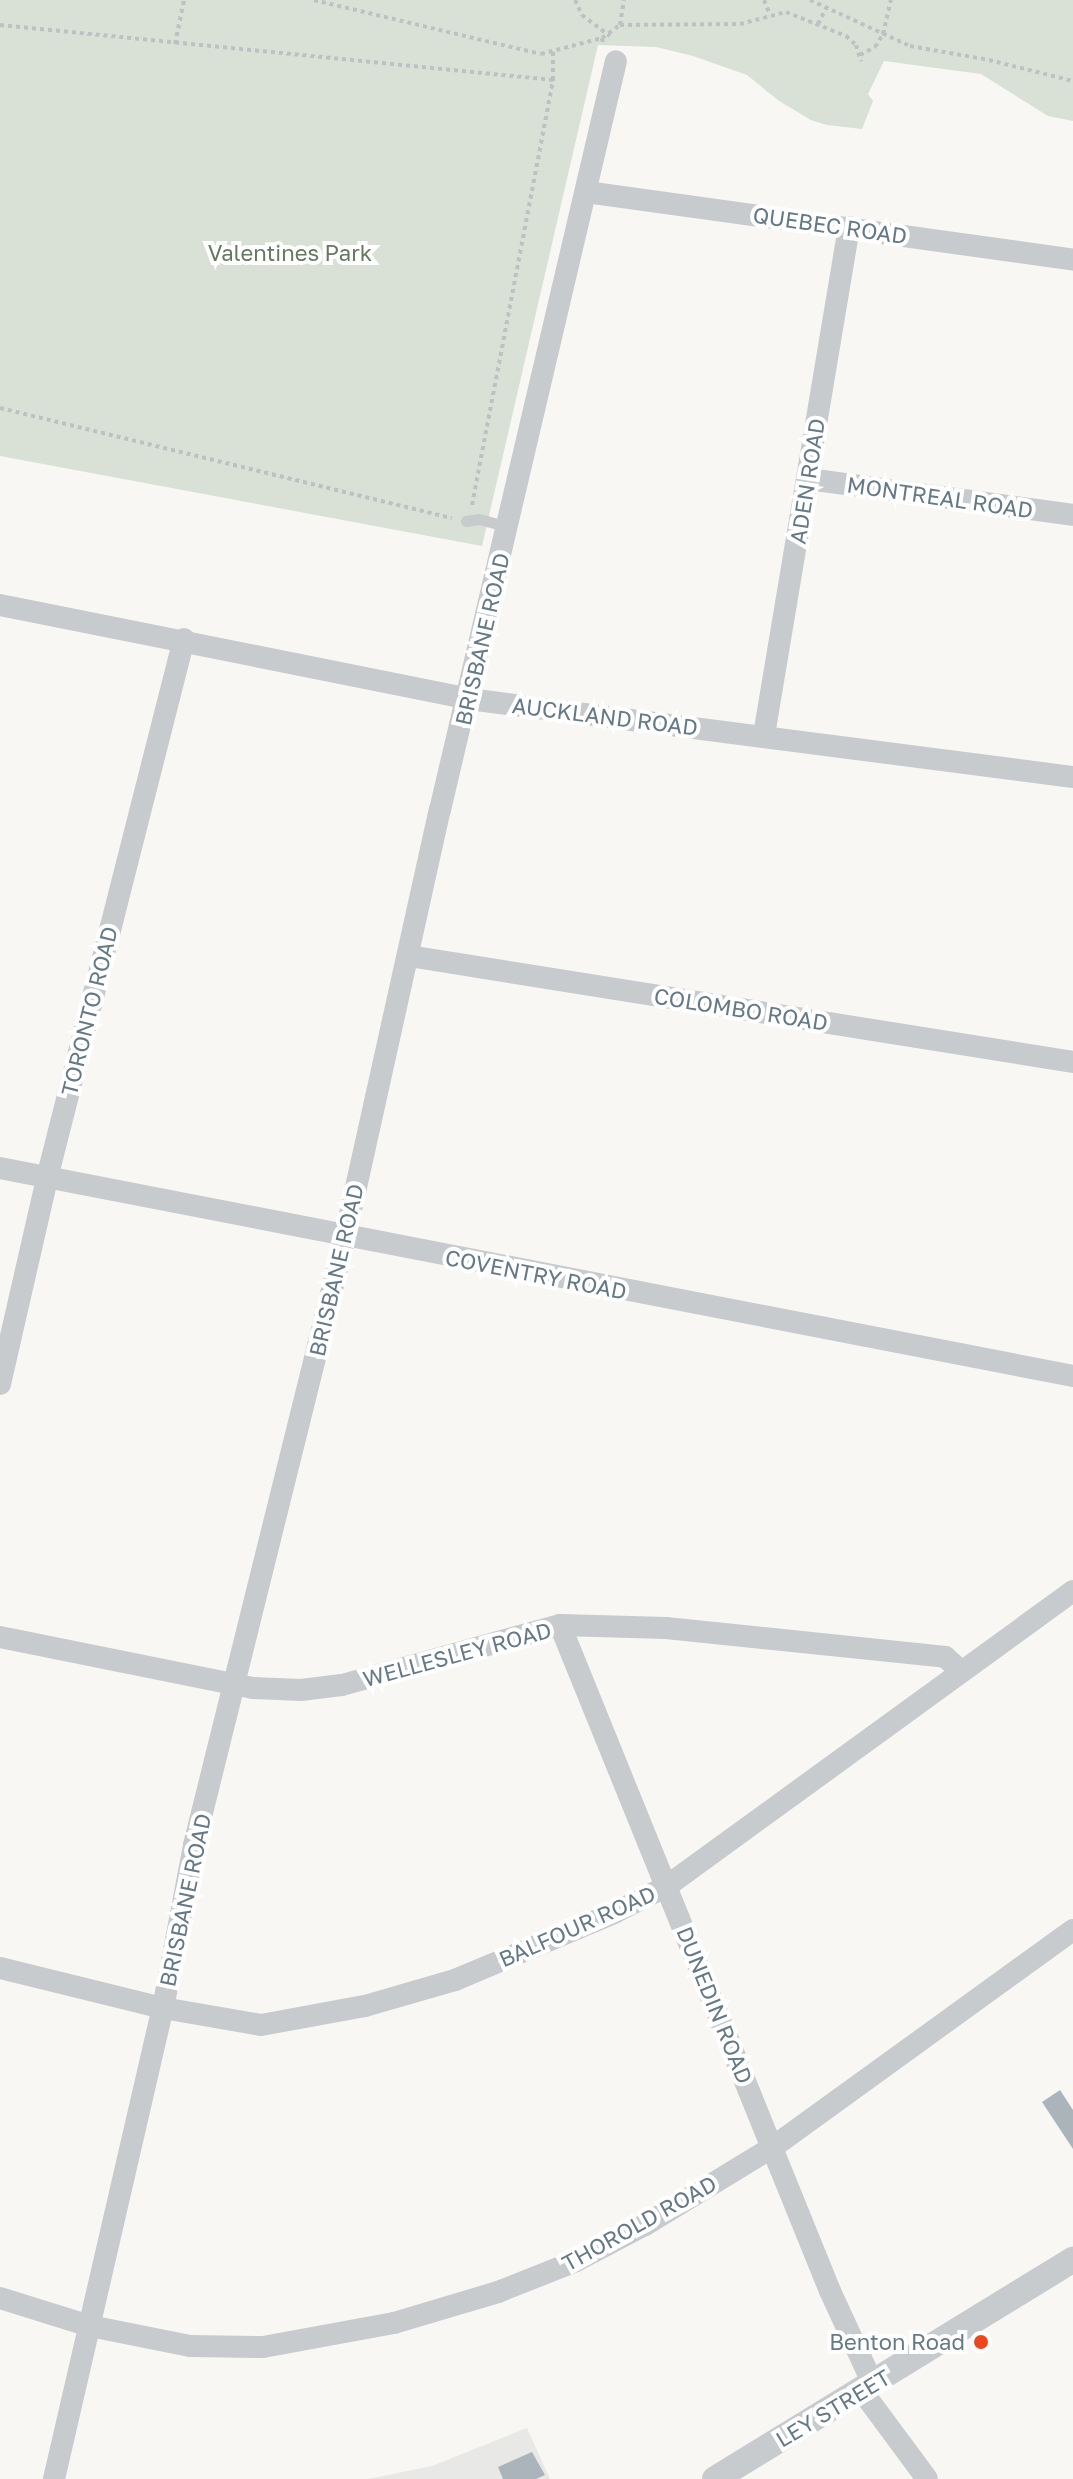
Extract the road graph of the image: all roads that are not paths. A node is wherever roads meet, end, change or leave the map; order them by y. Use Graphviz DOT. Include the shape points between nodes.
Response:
graph roads {
  1 [pos="616,61"];
  2 [pos="586,192"];
  3 [pos="849,227"];
  4 [pos="1073,260"];
  5 [pos="808,479"];
  6 [pos="1073,515"];
  7 [pos="466,521"];
  8 [pos="509,527"];
  9 [pos="0,605"];
  10 [pos="184,639"];
  11 [pos="469,699"];
  12 [pos="764,735"];
  13 [pos="1073,777"];
  14 [pos="409,956"];
  15 [pos="1073,1062"];
  16 [pos="0,1168"];
  17 [pos="47,1178"];
  18 [pos="345,1237"];
  19 [pos="1073,1376"];
  20 [pos="0,1384"];
  21 [pos="1073,1591"];
  22 [pos="560,1625"];
  23 [pos="0,1637"];
  24 [pos="961,1671"];
  25 [pos="236,1684"];
  26 [pos="667,1886"];
  27 [pos="1073,1930"];
  28 [pos="0,1968"];
  29 [pos="163,2008"];
  30 [pos="773,2147"];
  31 [pos="1073,2260"];
  32 [pos="0,2298"];
  33 [pos="90,2326"];
  34 [pos="868,2388"];
  35 [pos="54,2479"];
  36 [pos="715,2479"];
  37 [pos="927,2479"];
  1 -- 2 [label="street, BRISBANE ROAD"];
  2 -- 3 [label="street, QUEBEC ROAD"];
  2 -- 8 [label="street, BRISBANE ROAD"];
  3 -- 4 [label="street, QUEBEC ROAD"];
  3 -- 5 [label="street, ADEN ROAD"];
  5 -- 6 [label="street, MONTREAL ROAD"];
  5 -- 12 [label="street, ADEN ROAD"];
  7 -- 8 [label="lane"];
  8 -- 11 [label="street, BRISBANE ROAD"];
  9 -- 10 [label="street, AUCKLAND ROAD"];
  10 -- 11 [label="street, AUCKLAND ROAD"];
  10 -- 17 [label="street, TORONTO ROAD"];
  11 -- 12 [label="street, AUCKLAND ROAD"];
  11 -- 14 [label="street, BRISBANE ROAD"];
  12 -- 13 [label="street, AUCKLAND ROAD"];
  14 -- 15 [label="street, COLOMBO ROAD"];
  14 -- 18 [label="street, BRISBANE ROAD"];
  16 -- 17 [label="street, COVENTRY ROAD"];
  17 -- 18 [label="street, COVENTRY ROAD"];
  17 -- 20 [label="street, TORONTO ROAD"];
  18 -- 19 [label="street, COVENTRY ROAD"];
  18 -- 25 [label="street, BRISBANE ROAD"];
  21 -- 24 [label="street, BALFOUR ROAD"];
  22 -- 24 [label="street, WELLESLEY ROAD" via="666,1628 945,1657"];
  22 -- 25 [label="street, WELLESLEY ROAD" via="342,1685 301,1690"];
  22 -- 26 [label="street, DUNEDIN ROAD"];
  23 -- 25 [label="street, WELLESLEY ROAD"];
  24 -- 26 [label="street, BALFOUR ROAD"];
  25 -- 29 [label="street, BRISBANE ROAD" via="194,1845"];
  26 -- 29 [label="street, BALFOUR ROAD" via="455,1980 365,2006 261,2025"];
  26 -- 30 [label="street, DUNEDIN ROAD"];
  27 -- 30 [label="street, THOROLD ROAD"];
  28 -- 29 [label="street, BALFOUR ROAD"];
  29 -- 33 [label="street, BRISBANE ROAD"];
  30 -- 33 [label="street, THOROLD ROAD" via="576,2261 498,2292 394,2323 263,2347 190,2346"];
  30 -- 34 [label="street, DUNEDIN ROAD"];
  31 -- 34 [label="street, LEY STREET"];
  32 -- 33 [label="street, THOROLD ROAD"];
  33 -- 35 [label="street, BRISBANE ROAD"];
  34 -- 36 [label="street, LEY STREET"];
  34 -- 37 [label="street, DUNEDIN ROAD"];
}
